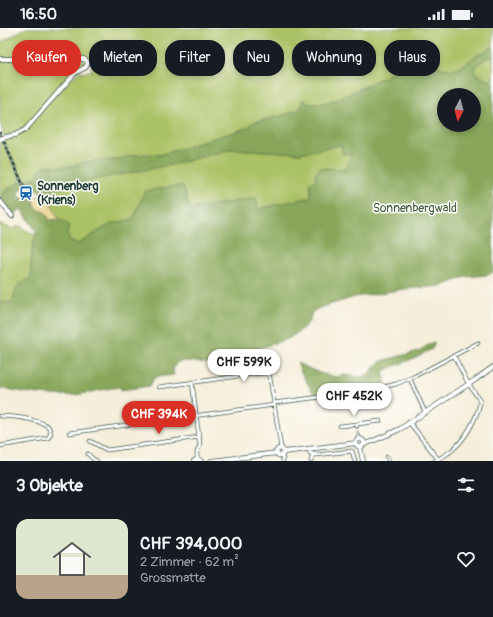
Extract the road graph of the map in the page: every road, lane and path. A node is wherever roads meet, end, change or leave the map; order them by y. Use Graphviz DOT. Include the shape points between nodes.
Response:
graph roads {
  1 [pos="0,60"];
  2 [pos="0,139"];
  3 [pos="0,201"];
  4 [pos="12,216"];
  5 [pos="478,343"];
  6 [pos="454,356"];
  7 [pos="493,366"];
  8 [pos="410,379"];
  9 [pos="192,382"];
  10 [pos="469,384"];
  11 [pos="159,387"];
  12 [pos="274,404"];
  13 [pos="425,412"];
  14 [pos="197,415"];
  15 [pos="0,416"];
  16 [pos="380,421"];
  17 [pos="409,422"];
  18 [pos="340,426"];
  19 [pos="69,433"];
  20 [pos="200,437"];
  21 [pos="359,439"];
  22 [pos="372,440"];
  23 [pos="90,441"];
  24 [pos="0,446"];
  25 [pos="362,446"];
  26 [pos="309,448"];
  27 [pos="280,452"];
  28 [pos="88,454"];
  29 [pos="313,454"];
  30 [pos="387,457"];
  31 [pos="197,460"];
  32 [pos="437,460"];
  33 [pos="97,461"];
  34 [pos="211,461"];
  35 [pos="282,461"];
  36 [pos="311,461"];
  37 [pos="355,461"];
  38 [pos="363,461"];
  39 [pos="389,461"];
  1 -- 2 [label="main road, bridge" via="84,59 88,63 75,73 25,130"];
  3 -- 4 [label="main road"];
  5 -- 6 [label="street"];
  6 -- 8 [label="street"];
  6 -- 10 [label="street"];
  7 -- 10 [label="main road"];
  8 -- 12 [label="street" via="382,388"];
  8 -- 13 [label="street"];
  9 -- 11 [label="street"];
  9 -- 12 [label="street" via="268,372 271,374"];
  9 -- 14 [label="street"];
  10 -- 13 [label="main road"];
  10 -- 32 [label="street" via="479,399 479,406 457,446"];
  12 -- 14 [label="street"];
  12 -- 27 [label="street"];
  13 -- 17 [label="main road"];
  14 -- 19 [label="street"];
  14 -- 20 [label="street"];
  15 -- 24 [label="street" via="22,418 47,425 50,436"];
  16 -- 18 [label="street"];
  17 -- 22 [label="main road" via="389,434"];
  17 -- 32 [label="street"];
  20 -- 23 [label="street" via="107,450"];
  20 -- 31 [label="street"];
  21 -- 22 [label="main road"];
  21 -- 25 [label="main road" via="363,442"];
  21 -- 25 [label="main road" via="357,446"];
  21 -- 26 [label="main road"];
  22 -- 25 [label="main road"];
  25 -- 38 [label="main road"];
  26 -- 27 [label="main road"];
  26 -- 29 [label="street"];
  27 -- 34 [label="main road"];
  27 -- 35 [label="street"];
  28 -- 33 [label="street"];
  29 -- 36 [label="street"];
  29 -- 37 [label="street" via="352,451"];
  30 -- 39 [label="street"];
}
